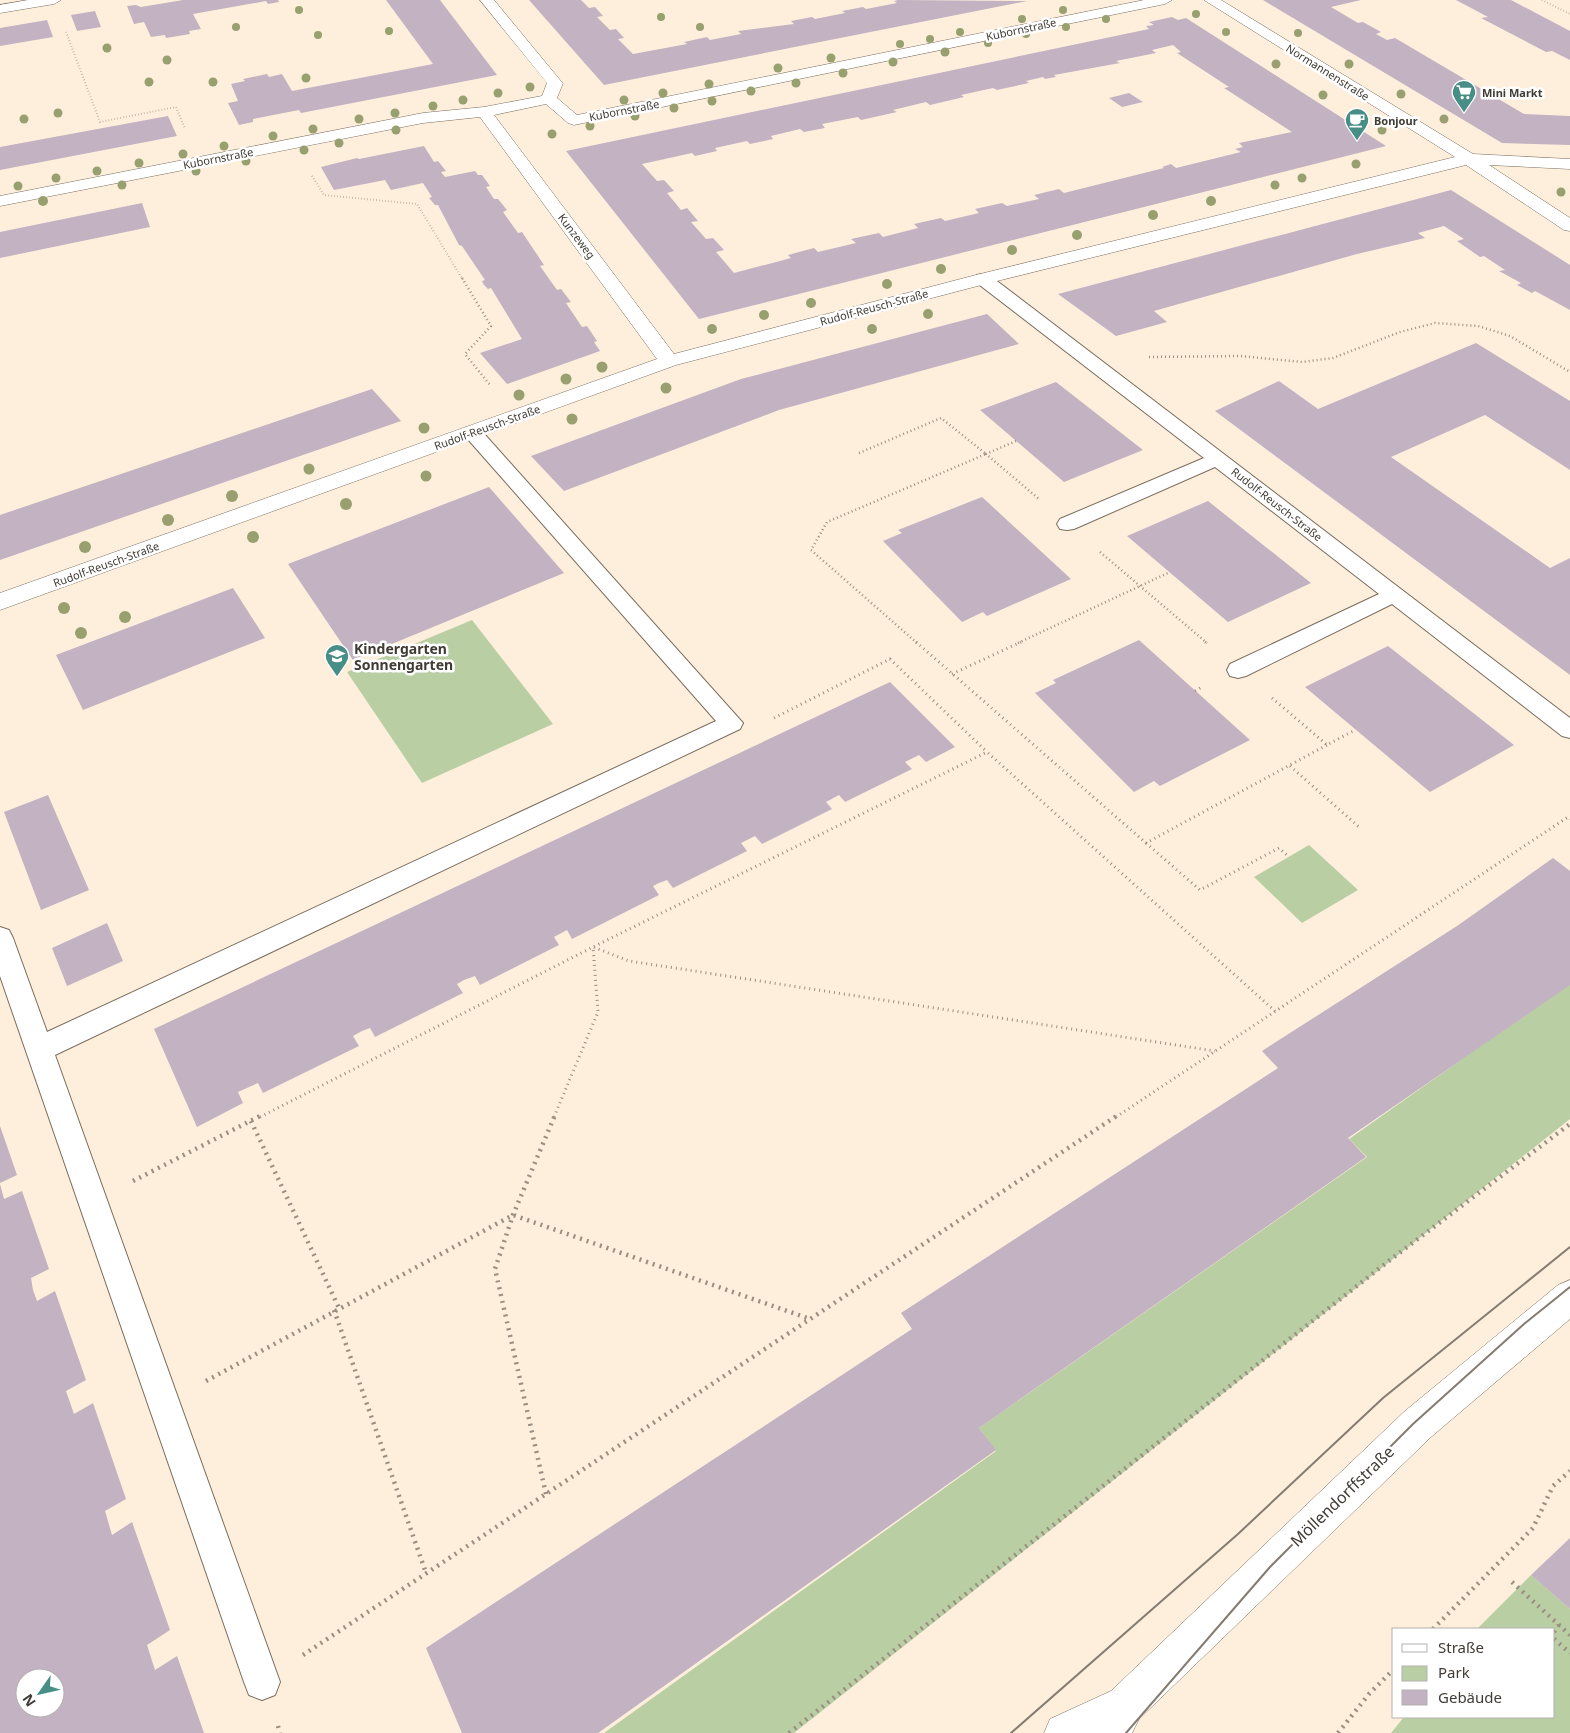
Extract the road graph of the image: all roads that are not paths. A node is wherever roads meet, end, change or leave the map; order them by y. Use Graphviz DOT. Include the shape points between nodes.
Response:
graph roads {
  1 [pos="54,0"];
  2 [pos="487,0"];
  3 [pos="1165,0"];
  4 [pos="1211,0"];
  5 [pos="0,9"];
  6 [pos="550,99"];
  7 [pos="484,112"];
  8 [pos="1469,159"];
  9 [pos="1570,164"];
  10 [pos="0,201"];
  11 [pos="1570,226"];
  12 [pos="983,279"];
  13 [pos="669,361"];
  14 [pos="472,432"];
  15 [pos="1218,459"];
  16 [pos="1067,524"];
  17 [pos="1394,595"];
  18 [pos="0,602"];
  19 [pos="1238,670"];
  20 [pos="1570,730"];
  21 [pos="0,938"];
  22 [pos="39,1049"];
  23 [pos="1570,1297"];
  24 [pos="262,1682"];
  25 [pos="1117,1719"];
  26 [pos="1064,1733"];
  1 -- 5 [label="street"];
  2 -- 6 [label="street" via="555,83"];
  3 -- 6 [label="street, Kubornstraße" via="574,120"];
  4 -- 8 [label="street, Normannenstraße"];
  6 -- 7 [label="street, Kubornstraße"];
  7 -- 10 [label="street, Kubornstraße" via="423,118"];
  7 -- 13 [label="street, Kunzeweg"];
  8 -- 9 [label="street, Rudolf-Reusch-Straße"];
  8 -- 11 [label="street, Normannenstraße"];
  8 -- 12 [label="street, Rudolf-Reusch-Straße"];
  12 -- 13 [label="street, Rudolf-Reusch-Straße"];
  12 -- 15 [label="lane, Rudolf-Reusch-Straße"];
  13 -- 14 [label="street, Rudolf-Reusch-Straße"];
  14 -- 18 [label="street, Rudolf-Reusch-Straße"];
  14 -- 22 [label="lane" via="732,723"];
  15 -- 16 [label="lane"];
  15 -- 17 [label="lane, Rudolf-Reusch-Straße"];
  17 -- 19 [label="lane"];
  17 -- 20 [label="lane, Rudolf-Reusch-Straße"];
  21 -- 22 [label="lane"];
  22 -- 24 [label="lane"];
  23 -- 25 [label="street, Möllendorffstraße" via="1418,1424"];
  25 -- 26 [label="street, Möllendorffstraße"];
}
